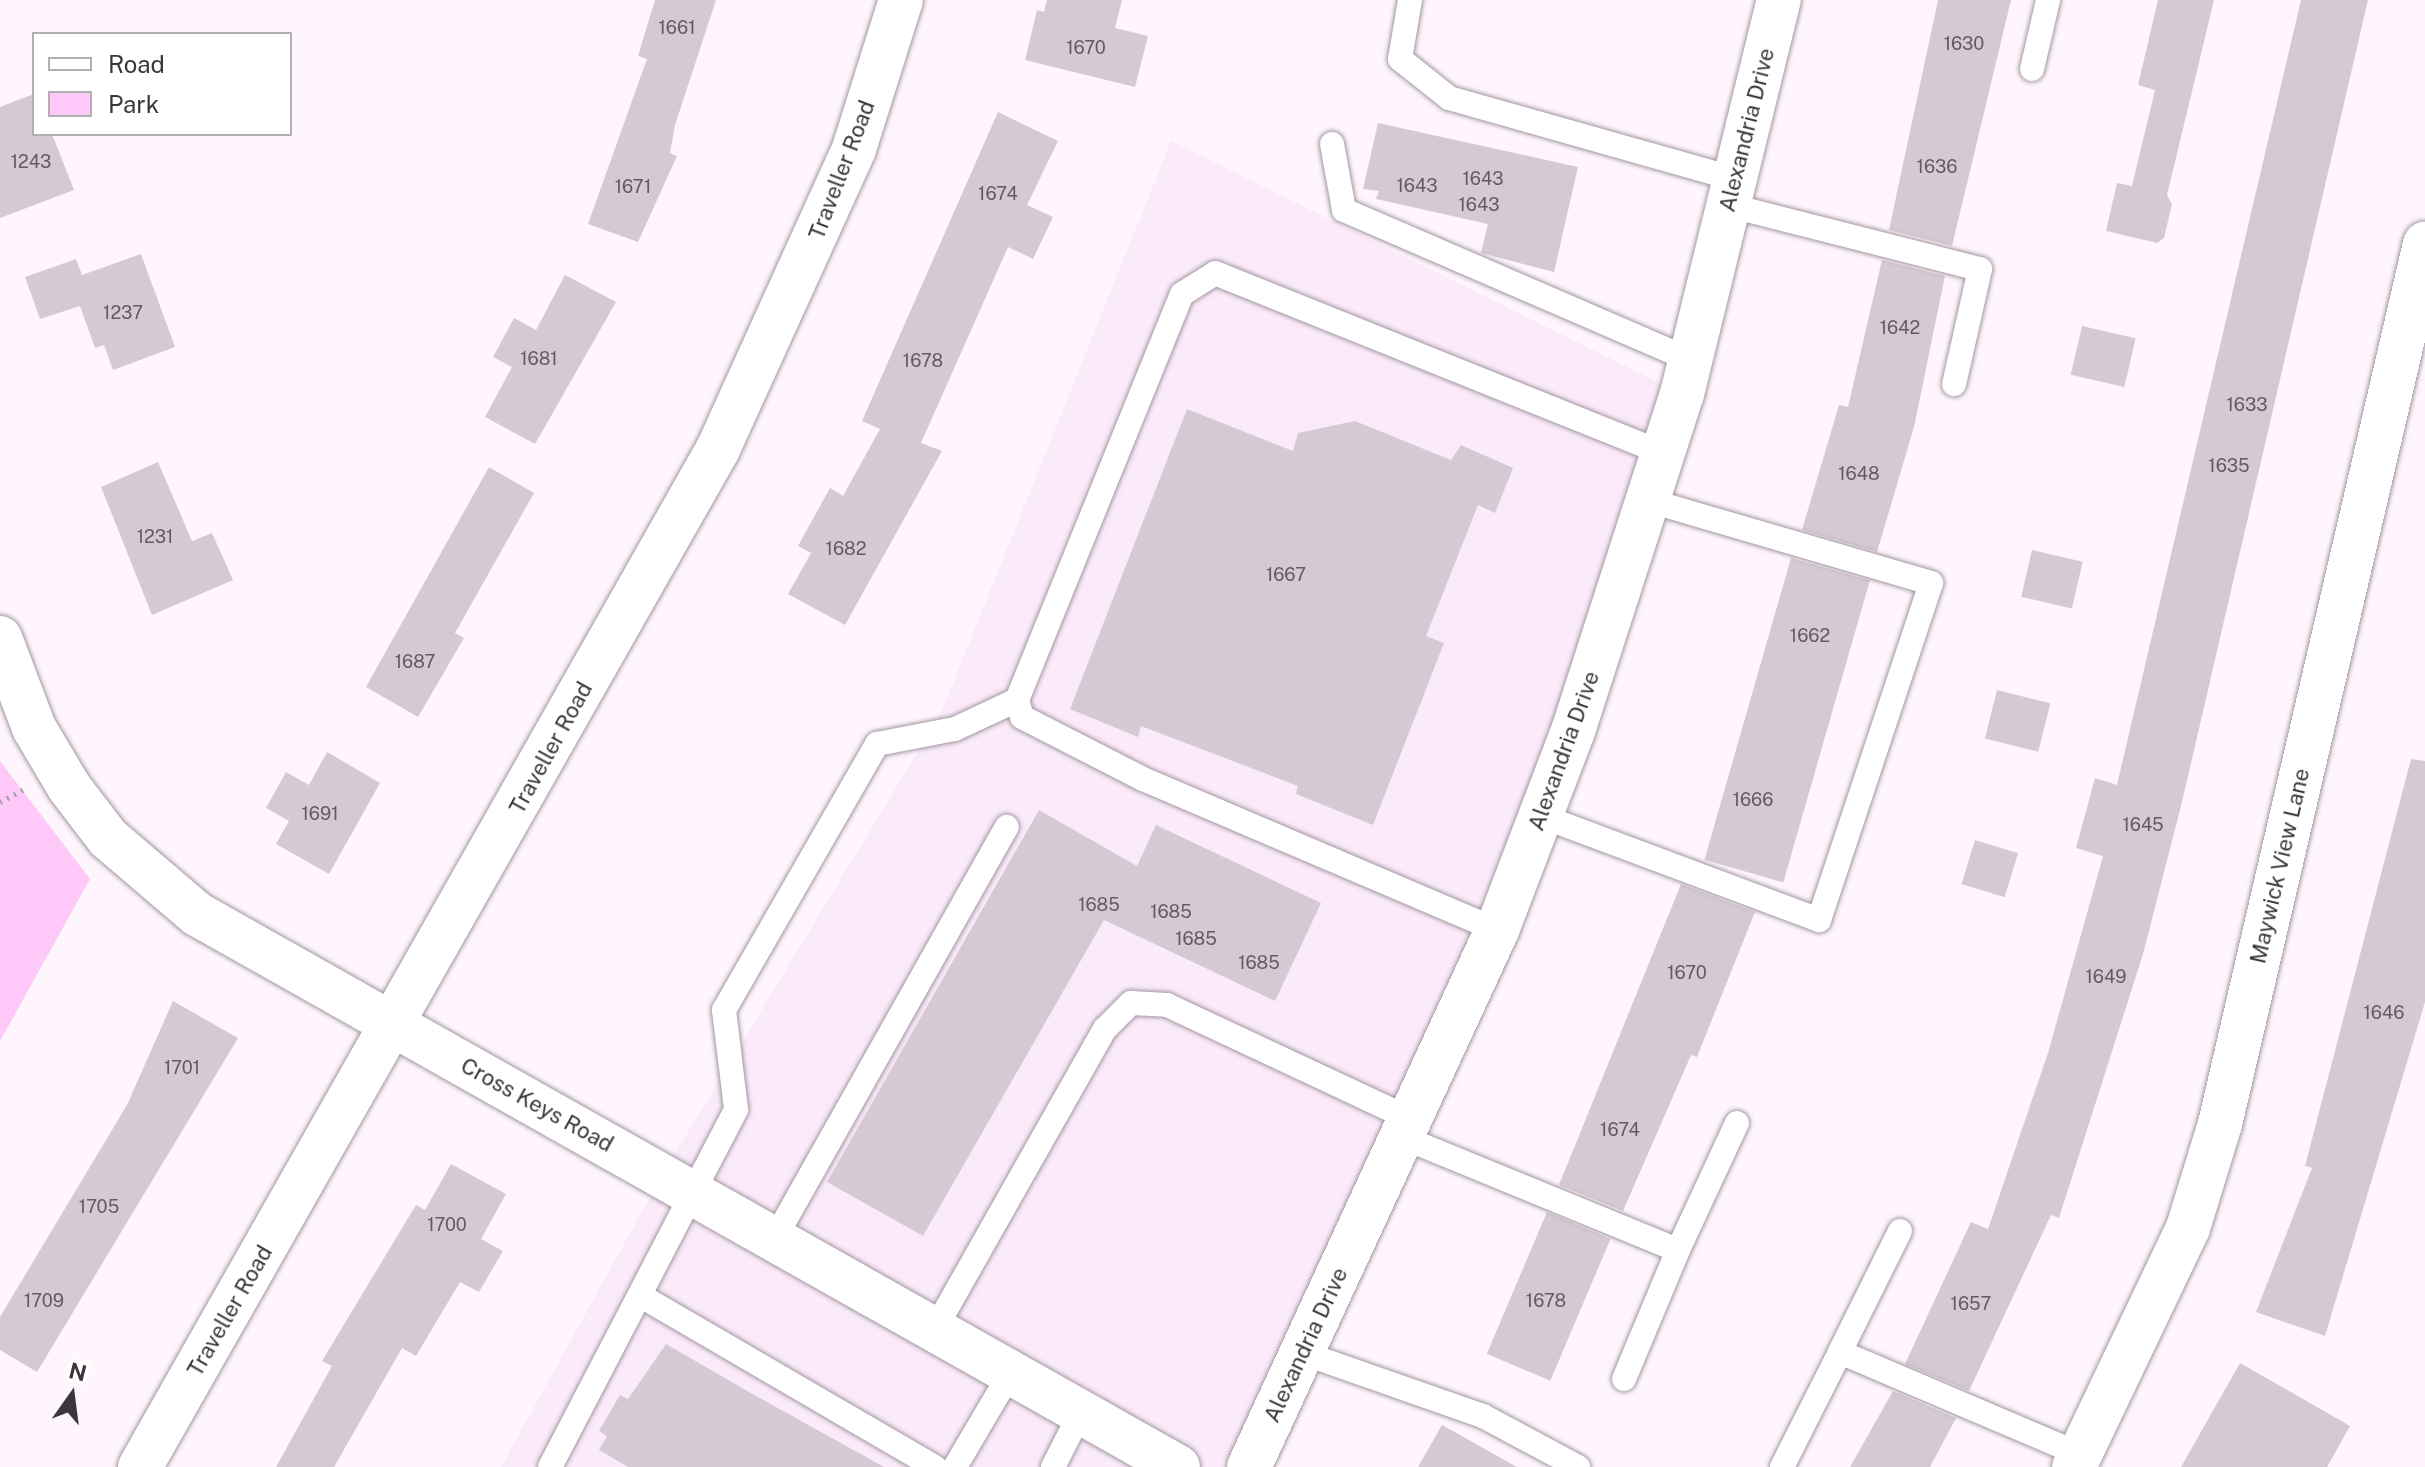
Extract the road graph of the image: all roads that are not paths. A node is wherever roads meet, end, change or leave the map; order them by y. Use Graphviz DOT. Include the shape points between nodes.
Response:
graph roads {
  1 [pos="901,0"];
  2 [pos="1410,0"];
  3 [pos="1779,0"];
  4 [pos="2048,0"];
  5 [pos="2032,69"];
  6 [pos="1332,144"];
  7 [pos="1732,192"];
  8 [pos="2425,244"];
  9 [pos="1690,360"];
  10 [pos="1954,384"];
  11 [pos="1665,454"];
  12 [pos="1651,501"];
  13 [pos="0,638"];
  14 [pos="1017,700"];
  15 [pos="1541,816"];
  16 [pos="1007,827"];
  17 [pos="1497,930"];
  18 [pos="395,1025"];
  19 [pos="1737,1123"];
  20 [pos="1406,1128"];
  21 [pos="693,1193"];
  22 [pos="1900,1231"];
  23 [pos="775,1238"];
  24 [pos="1678,1250"];
  25 [pos="641,1296"];
  26 [pos="935,1329"];
  27 [pos="1840,1352"];
  28 [pos="1303,1353"];
  29 [pos="1011,1372"];
  30 [pos="1624,1379"];
  31 [pos="1081,1412"];
  32 [pos="2078,1461"];
  33 [pos="140,1467"];
  34 [pos="550,1467"];
  35 [pos="935,1467"];
  36 [pos="955,1467"];
  37 [pos="1053,1467"];
  38 [pos="1178,1467"];
  39 [pos="1249,1467"];
  40 [pos="1578,1467"];
  41 [pos="1782,1467"];
  1 -- 18 [label="street, Traveller Road" via="854,149 718,449"];
  2 -- 7 [label="lane" via="1400,59 1449,98"];
  3 -- 7 [label="street, Alexandria Drive"];
  4 -- 5 [label="lane"];
  6 -- 9 [label="lane" via="1344,210"];
  7 -- 9 [label="street, Alexandria Drive"];
  7 -- 10 [label="lane" via="1980,269"];
  8 -- 32 [label="street, Maywick View Lane" via="2220,1124 2188,1228"];
  9 -- 11 [label="street, Alexandria Drive"];
  11 -- 12 [label="street, Alexandria Drive"];
  11 -- 14 [label="lane" via="1215,273 1182,294"];
  12 -- 15 [label="street, Alexandria Drive"];
  12 -- 15 [label="lane" via="1931,583 1819,920"];
  13 -- 18 [label="street, Cross Keys Road" via="34,728 108,838 197,914"];
  14 -- 17 [label="lane" via="1022,717 1143,779"];
  14 -- 21 [label="lane" via="955,729 877,744 724,1010 738,1099"];
  15 -- 17 [label="street, Alexandria Drive"];
  16 -- 23 [label="lane"];
  17 -- 20 [label="street, Alexandria Drive"];
  18 -- 21 [label="street, Cross Keys Road"];
  18 -- 33 [label="street, Traveller Road"];
  19 -- 24 [label="lane"];
  20 -- 24 [label="lane"];
  20 -- 26 [label="lane" via="1167,1005 1131,1003 1105,1029"];
  20 -- 28 [label="street, Alexandria Drive"];
  21 -- 23 [label="street, Cross Keys Road"];
  21 -- 25 [label="lane"];
  22 -- 27 [label="lane"];
  23 -- 26 [label="street, Cross Keys Road"];
  24 -- 30 [label="lane"];
  25 -- 34 [label="lane"];
  25 -- 35 [label="lane"];
  26 -- 29 [label="street, Cross Keys Road"];
  27 -- 32 [label="lane"];
  27 -- 41 [label="lane"];
  28 -- 39 [label="street, Alexandria Drive"];
  28 -- 40 [label="lane" via="1483,1416"];
  29 -- 31 [label="street, Cross Keys Road"];
  29 -- 36 [label="lane"];
  31 -- 37 [label="lane"];
  31 -- 38 [label="street, Cross Keys Road"];
}
